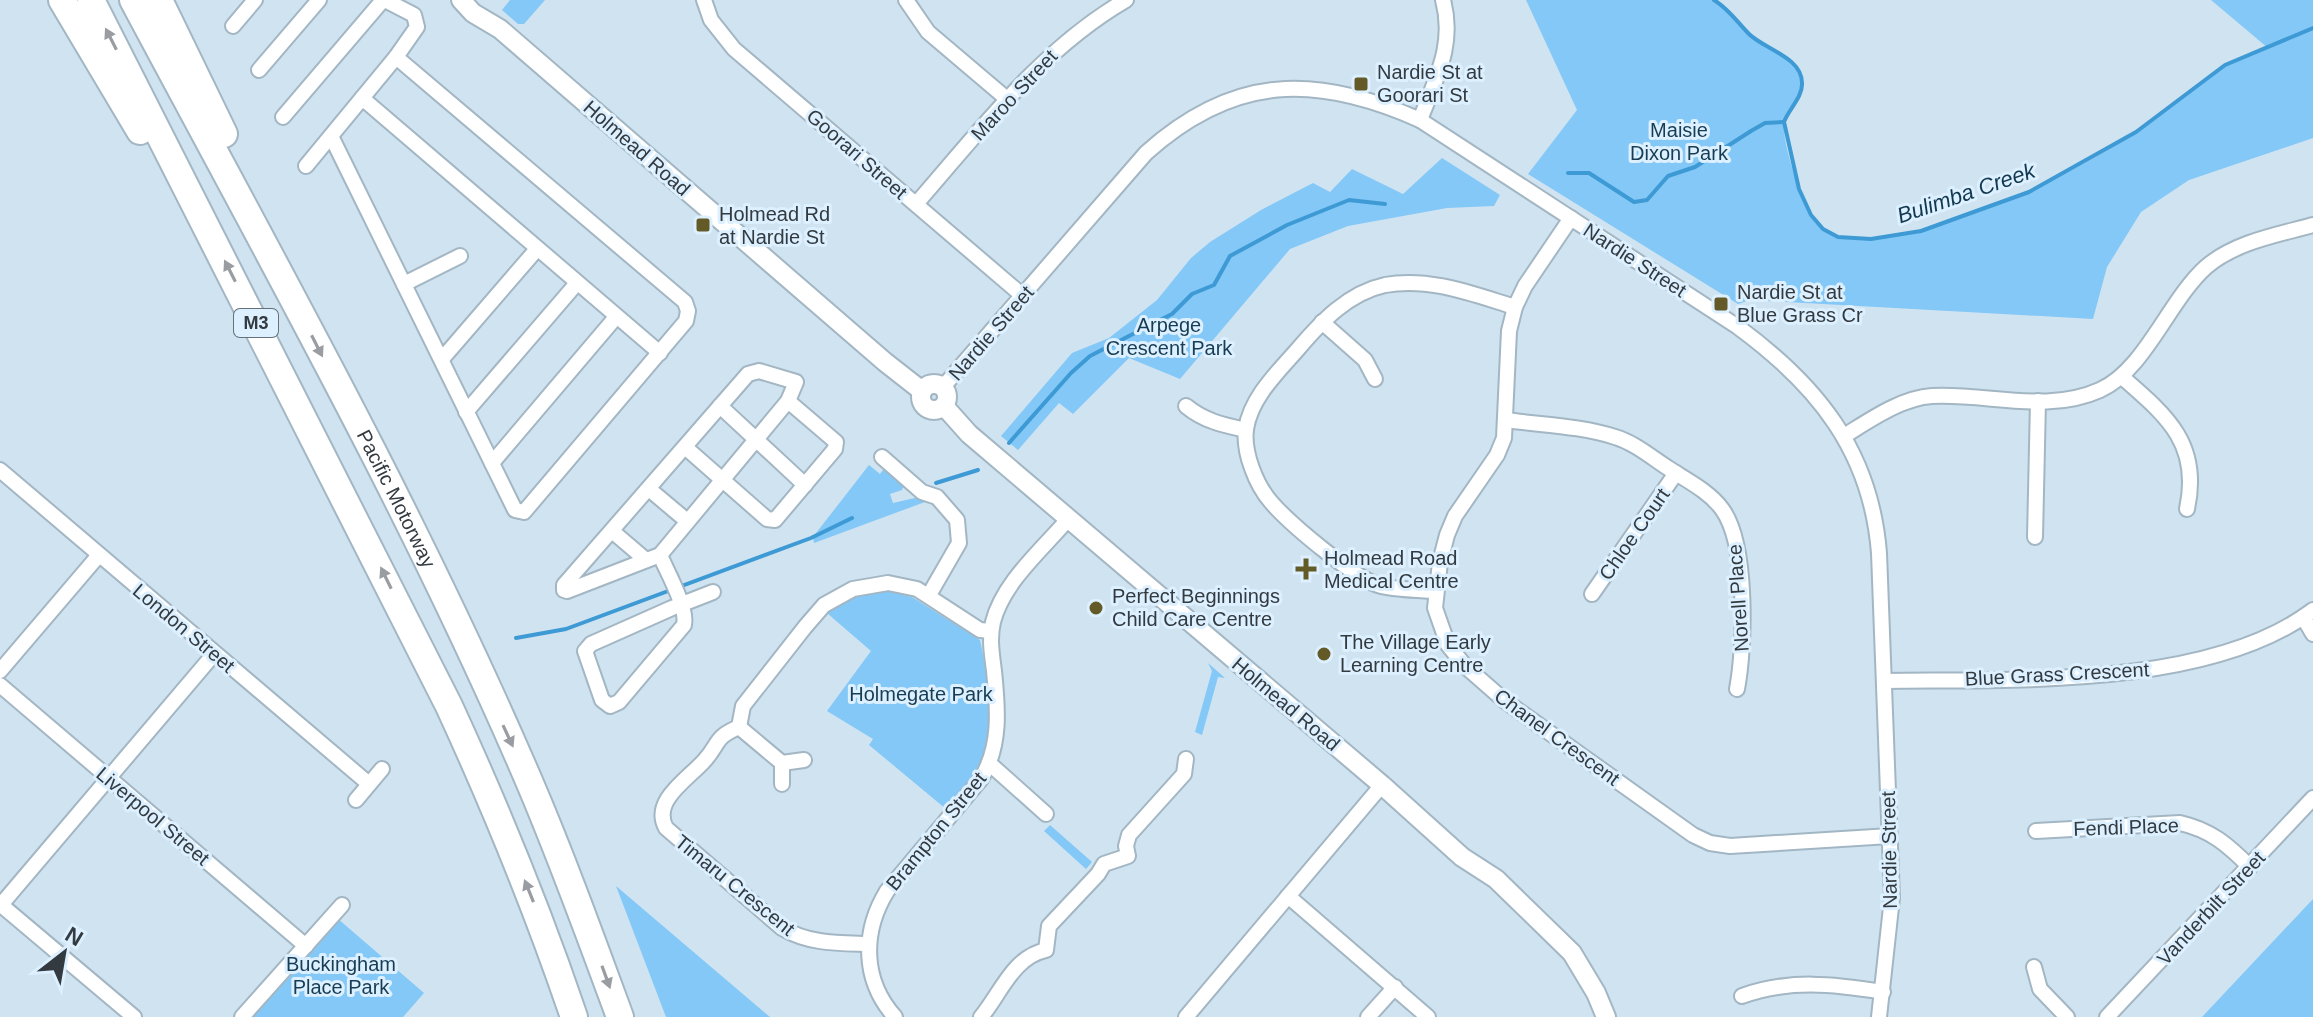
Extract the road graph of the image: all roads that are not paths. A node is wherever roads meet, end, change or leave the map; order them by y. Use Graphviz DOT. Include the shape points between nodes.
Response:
graph roads {
  1 [pos="62,0"];
  2 [pos="91,0"];
  3 [pos="133,0"];
  4 [pos="159,0"];
  5 [pos="255,0"];
  6 [pos="319,0"];
  7 [pos="384,0"];
  8 [pos="461,0"];
  9 [pos="704,0"];
  10 [pos="906,0"];
  11 [pos="1126,0"];
  12 [pos="1443,0"];
  13 [pos="233,26"];
  14 [pos="396,57"];
  15 [pos="259,70"];
  16 [pos="362,98"];
  17 [pos="1007,99"];
  18 [pos="283,117"];
  19 [pos="1420,120"];
  20 [pos="331,136"];
  21 [pos="306,166"];
  22 [pos="180,174"];
  23 [pos="916,204"];
  24 [pos="1571,218"];
  25 [pos="2313,225"];
  26 [pos="537,249"];
  27 [pos="460,256"];
  28 [pos="281,277"];
  29 [pos="577,283"];
  30 [pos="404,284"];
  31 [pos="1023,296"];
  32 [pos="1515,307"];
  33 [pos="616,317"];
  34 [pos="1322,322"];
  35 [pos="660,353"];
  36 [pos="442,359"];
  37 [pos="2122,377"];
  38 [pos="1375,379"];
  39 [pos="944,397"];
  40 [pos="788,401"];
  41 [pos="2038,401"];
  42 [pos="720,406"];
  43 [pos="1186,406"];
  44 [pos="466,412"];
  45 [pos="1506,420"];
  46 [pos="1246,430"];
  47 [pos="1844,436"];
  48 [pos="756,440"];
  49 [pos="685,447"];
  50 [pos="882,457"];
  51 [pos="492,463"];
  52 [pos="0,470"];
  53 [pos="1676,473"];
  54 [pos="722,480"];
  55 [pos="805,485"];
  56 [pos="649,489"];
  57 [pos="2187,509"];
  58 [pos="1069,518"];
  59 [pos="687,521"];
  60 [pos="612,531"];
  61 [pos="2035,537"];
  62 [pos="99,555"];
  63 [pos="653,557"];
  64 [pos="1436,591"];
  65 [pos="713,592"];
  66 [pos="677,594"];
  67 [pos="1592,594"];
  68 [pos="929,595"];
  69 [pos="2308,613"];
  70 [pos="992,628"];
  71 [pos="2313,634"];
  72 [pos="214,654"];
  73 [pos="0,671"];
  74 [pos="1884,681"];
  75 [pos="0,685"];
  76 [pos="1737,689"];
  77 [pos="739,727"];
  78 [pos="1186,759"];
  79 [pos="804,760"];
  80 [pos="782,763"];
  81 [pos="990,764"];
  82 [pos="382,769"];
  83 [pos="110,779"];
  84 [pos="369,784"];
  85 [pos="782,784"];
  86 [pos="1382,785"];
  87 [pos="2313,798"];
  88 [pos="356,800"];
  89 [pos="1046,814"];
  90 [pos="2036,831"];
  91 [pos="1890,836"];
  92 [pos="2250,867"];
  93 [pos="1288,896"];
  94 [pos="0,905"];
  95 [pos="342,905"];
  96 [pos="868,944"];
  97 [pos="306,946"];
  98 [pos="2034,967"];
  99 [pos="1395,987"];
  100 [pos="1883,992"];
  101 [pos="1742,996"];
  102 [pos="134,1017"];
  103 [pos="242,1017"];
  104 [pos="574,1017"];
  105 [pos="620,1017"];
  106 [pos="895,1017"];
  107 [pos="981,1017"];
  108 [pos="1186,1017"];
  109 [pos="1368,1017"];
  110 [pos="1428,1017"];
  111 [pos="1606,1017"];
  112 [pos="1879,1017"];
  113 [pos="2067,1017"];
  114 [pos="2107,1017"];
  1 -- 22 [label="highway" via="153,153"];
  22 -- 2 [label="highway, M3, one-way"];
  3 -- 28 [label="highway, Pacific Motorway / M3"];
  4 -- 28 [label="highway" via="275,239"];
  5 -- 13 [label="street"];
  6 -- 15 [label="street"];
  7 -- 14 [label="street" via="418,21"];
  7 -- 18 [label="street"];
  8 -- 39 [label="street, Holmead Road" via="922,391 925,407 937,411"];
  9 -- 23 [label="street, Goorari Street" via="711,20 734,49"];
  10 -- 17 [label="street" via="928,32"];
  11 -- 17 [label="street, Maroo Street" via="1057,49"];
  12 -- 19 [label="street" via="1449,22 1447,48"];
  14 -- 16 [label="street"];
  14 -- 35 [label="street" via="685,302 686,321"];
  16 -- 20 [label="street"];
  16 -- 26 [label="street"];
  17 -- 23 [label="street, Maroo Street"];
  19 -- 24 [label="street, Nardie Street"];
  19 -- 31 [label="street, Nardie Street" via="1369,99 1310,88 1242,95 1206,109 1146,153"];
  20 -- 21 [label="street"];
  20 -- 30 [label="street"];
  104 -- 22 [label="highway, M3, one-way" via="541,919 449,706"];
  23 -- 31 [label="street, Goorari Street"];
  24 -- 32 [label="street, Chanel Crescent"];
  24 -- 47 [label="street, Nardie Street" via="1766,348 1804,382"];
  25 -- 37 [label="street" via="2246,244 2207,266"];
  26 -- 29 [label="street"];
  26 -- 36 [label="street"];
  27 -- 30 [label="street"];
  28 -- 105 [label="highway, Pacific Motorway / M3, one-way" via="416,538 528,779"];
  29 -- 33 [label="street"];
  29 -- 44 [label="street"];
  30 -- 36 [label="street"];
  31 -- 39 [label="street, Nardie Street"];
  32 -- 34 [label="street" via="1443,285 1413,282 1368,292"];
  32 -- 45 [label="street, Chanel Crescent" via="1509,331"];
  33 -- 35 [label="street"];
  33 -- 51 [label="street"];
  34 -- 38 [label="street" via="1365,360"];
  34 -- 46 [label="street" via="1268,383"];
  35 -- 51 [label="street" via="524,512 515,510"];
  36 -- 44 [label="street"];
  37 -- 41 [label="street" via="2084,397"];
  37 -- 57 [label="street" via="2161,411 2181,439 2191,477"];
  39 -- 58 [label="street, Holmead Road" via="969,434"];
  40 -- 42 [label="street" via="796,382 759,371 748,374"];
  40 -- 48 [label="street"];
  40 -- 55 [label="street" via="836,442"];
  41 -- 47 [label="street" via="1931,396 1906,401"];
  41 -- 61 [label="street"];
  42 -- 48 [label="street"];
  42 -- 49 [label="street"];
  43 -- 46 [label="street" via="1217,424"];
  44 -- 51 [label="street"];
  45 -- 53 [label="street, Norell Place" via="1618,438"];
  45 -- 64 [label="street, Chanel Crescent" via="1497,455 1447,535"];
  46 -- 64 [label="street" via="1249,459 1271,502 1354,574 1381,586"];
  47 -- 74 [label="street, Nardie Street" via="1869,495 1878,534"];
  48 -- 54 [label="street"];
  48 -- 55 [label="street"];
  49 -- 54 [label="street"];
  49 -- 56 [label="street"];
  50 -- 68 [label="street" via="922,492 937,497 957,520 959,543"];
  52 -- 62 [label="street, London Street"];
  53 -- 67 [label="street, Chloe Court"];
  53 -- 76 [label="street, Norell Place" via="1722,510 1739,553 1742,663"];
  54 -- 55 [label="street" via="767,519 775,520"];
  54 -- 59 [label="street"];
  56 -- 59 [label="street"];
  56 -- 60 [label="street"];
  58 -- 70 [label="street" via="1012,586"];
  58 -- 86 [label="street, Holmead Road"];
  59 -- 63 [label="street"];
  60 -- 63 [label="street"];
  60 -- 63 [label="street" via="564,590"];
  62 -- 72 [label="street, London Street"];
  62 -- 73 [label="street"];
  63 -- 66 [label="street"];
  64 -- 91 [label="street, Chanel Crescent" via="1440,626 1465,666 1505,701 1693,835 1730,846"];
  65 -- 66 [label="street"];
  66 -- 66 [label="street" via="686,615 684,625 610,706 602,700 585,651"];
  68 -- 70 [label="street" via="970,622"];
  68 -- 77 [label="street" via="888,583 847,592 824,605 754,695"];
  69 -- 71 [label="street"];
  69 -- 74 [label="street, Blue Grass Crescent" via="2222,654 2166,667 2082,676"];
  70 -- 81 [label="street, Brampton Street" via="997,734"];
  72 -- 83 [label="street"];
  72 -- 84 [label="street, London Street"];
  74 -- 91 [label="street, Nardie Street"];
  75 -- 83 [label="street, Liverpool Street"];
  77 -- 80 [label="street"];
  77 -- 96 [label="street, Timaru Crescent" via="666,802 666,828 790,933 812,941"];
  78 -- 107 [label="street" via="1184,774 1140,825 1133,850 1119,869 1098,874 1056,918 1049,926 1046,950 1017,966"];
  79 -- 80 [label="street"];
  80 -- 85 [label="street"];
  81 -- 89 [label="street"];
  81 -- 96 [label="street, Brampton Street" via="887,891"];
  82 -- 84 [label="street"];
  83 -- 94 [label="street"];
  83 -- 97 [label="street, Liverpool Street"];
  84 -- 88 [label="street"];
  86 -- 93 [label="street"];
  86 -- 111 [label="street, Holmead Road" via="1558,937 1586,973"];
  87 -- 92 [label="street, Vanderbilt Street"];
  90 -- 92 [label="street, Fendi Place" via="2180,823 2222,840"];
  91 -- 100 [label="street, Nardie Street" via="1892,898"];
  92 -- 114 [label="street, Vanderbilt Street"];
  93 -- 99 [label="street"];
  93 -- 108 [label="street"];
  94 -- 102 [label="street"];
  95 -- 97 [label="street"];
  96 -- 106 [label="street, Brampton Street" via="877,991"];
  97 -- 103 [label="street"];
  98 -- 113 [label="street" via="2040,989"];
  99 -- 109 [label="street"];
  99 -- 110 [label="street"];
  100 -- 101 [label="street" via="1807,984"];
  100 -- 112 [label="street, Nardie Street"];
}
